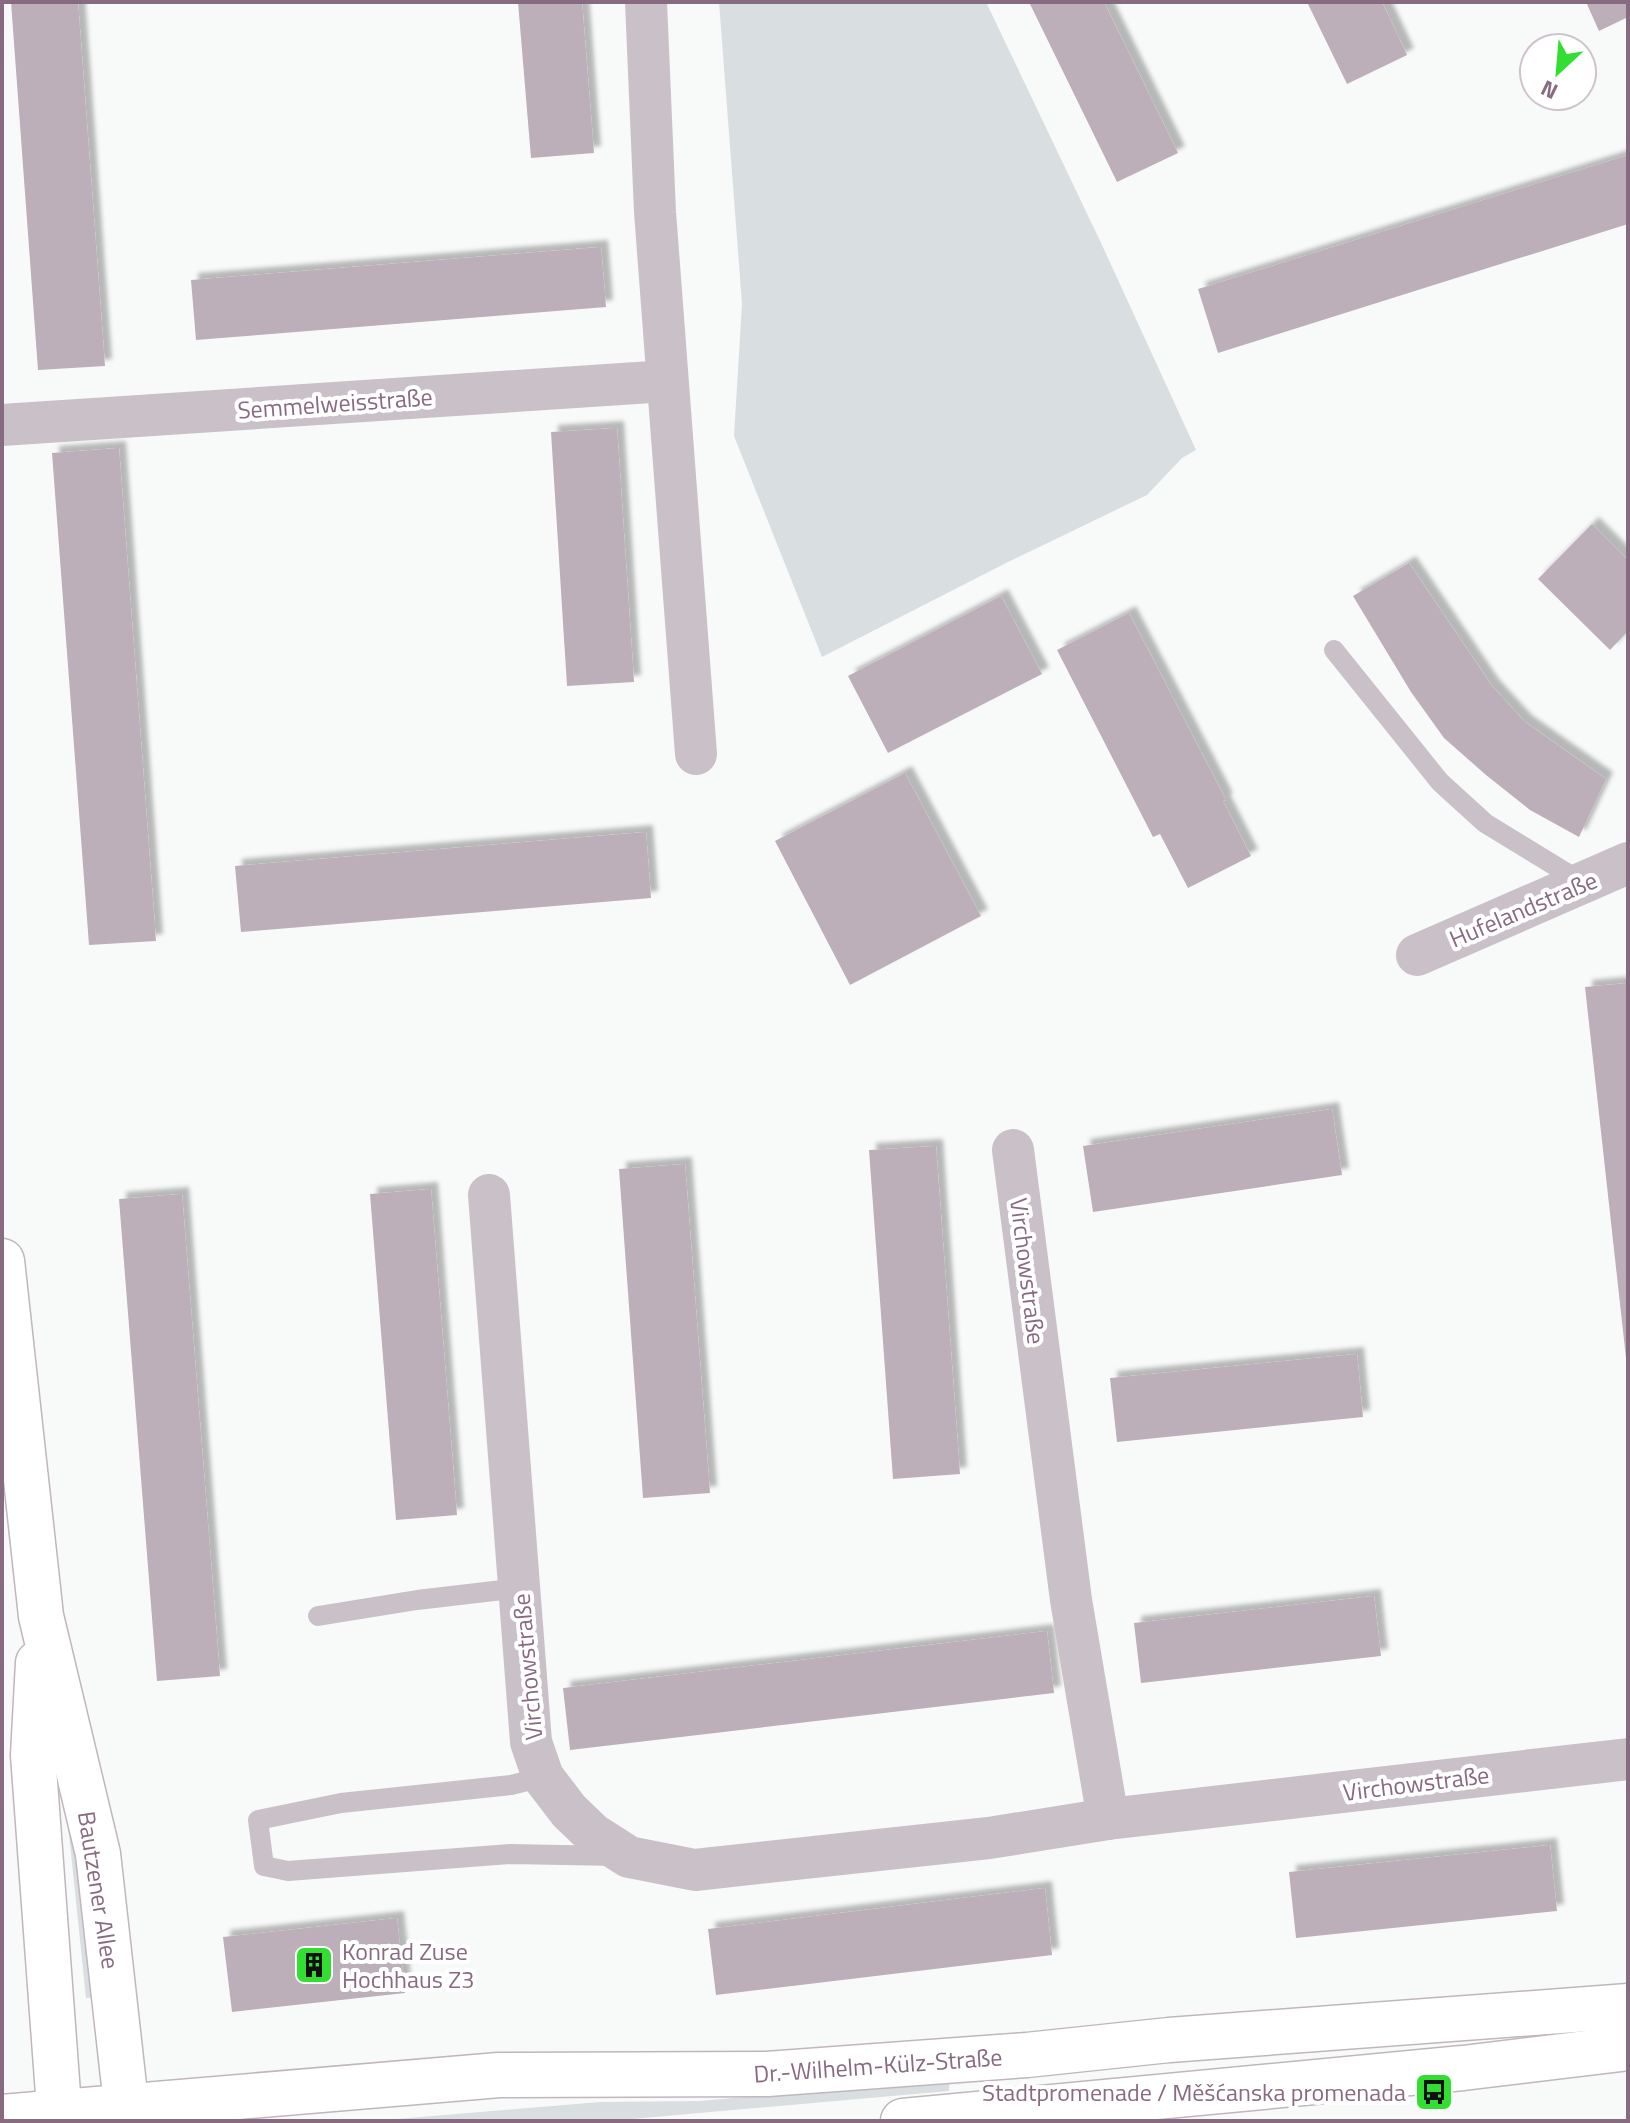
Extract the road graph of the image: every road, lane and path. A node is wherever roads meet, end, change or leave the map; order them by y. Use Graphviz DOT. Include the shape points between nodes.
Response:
graph roads {
  1 [pos="646,2"];
  2 [pos="667,381"];
  3 [pos="2,425"];
  4 [pos="1334,650"];
  5 [pos="696,754"];
  6 [pos="1628,863"];
  7 [pos="1583,883"];
  8 [pos="1417,955"];
  9 [pos="1013,1150"];
  10 [pos="489,1195"];
  11 [pos="2,1261"];
  12 [pos="519,1588"];
  13 [pos="41,1616"];
  14 [pos="318,1616"];
  15 [pos="1628,1759"];
  16 [pos="543,1777"];
  17 [pos="1108,1819"];
  18 [pos="629,1857"];
  19 [pos="1628,2006"];
  20 [pos="1628,2048"];
  21 [pos="128,2113"];
  22 [pos="2,2117"];
  23 [pos="59,2117"];
  24 [pos="974,2118"];
  25 [pos="903,2121"];
  1 -- 2 [label="street"];
  2 -- 3 [label="street, Semmelweisstraße"];
  2 -- 5 [label="street"];
  4 -- 7 [label="lane" via="1440,782 1485,823"];
  6 -- 7 [label="street, Hufelandstraße"];
  7 -- 8 [label="street, Hufelandstraße"];
  9 -- 17 [label="street, Virchowstraße" via="1071,1600"];
  10 -- 12 [label="street, Virchowstraße"];
  11 -- 13 [label="street, Bautzener Allee"];
  12 -- 14 [label="lane"];
  12 -- 16 [label="street, Virchowstraße" via="531,1742"];
  13 -- 21 [label="street, Bautzener Allee" via="98,1854"];
  13 -- 23 [label="street, Bautzener Allee" via="33,1755"];
  15 -- 17 [label="street, Virchowstraße"];
  16 -- 18 [label="street, Virchowstraße" via="593,1834"];
  16 -- 18 [label="lane" via="341,1803 258,1820 264,1866 288,1871 510,1854"];
  17 -- 18 [label="street, Virchowstraße" via="989,1838 695,1870"];
  19 -- 21 [label="street, Dr.-Wilhelm-Külz-Straße" via="783,2073 499,2075"];
  20 -- 24 [label="street"];
  21 -- 23 [label="street, Dr.-Wilhelm-Külz-Straße"];
  22 -- 23 [label="street, Dr.-Wilhelm-Külz-Straße"];
  24 -- 25 [label="street"];
}
